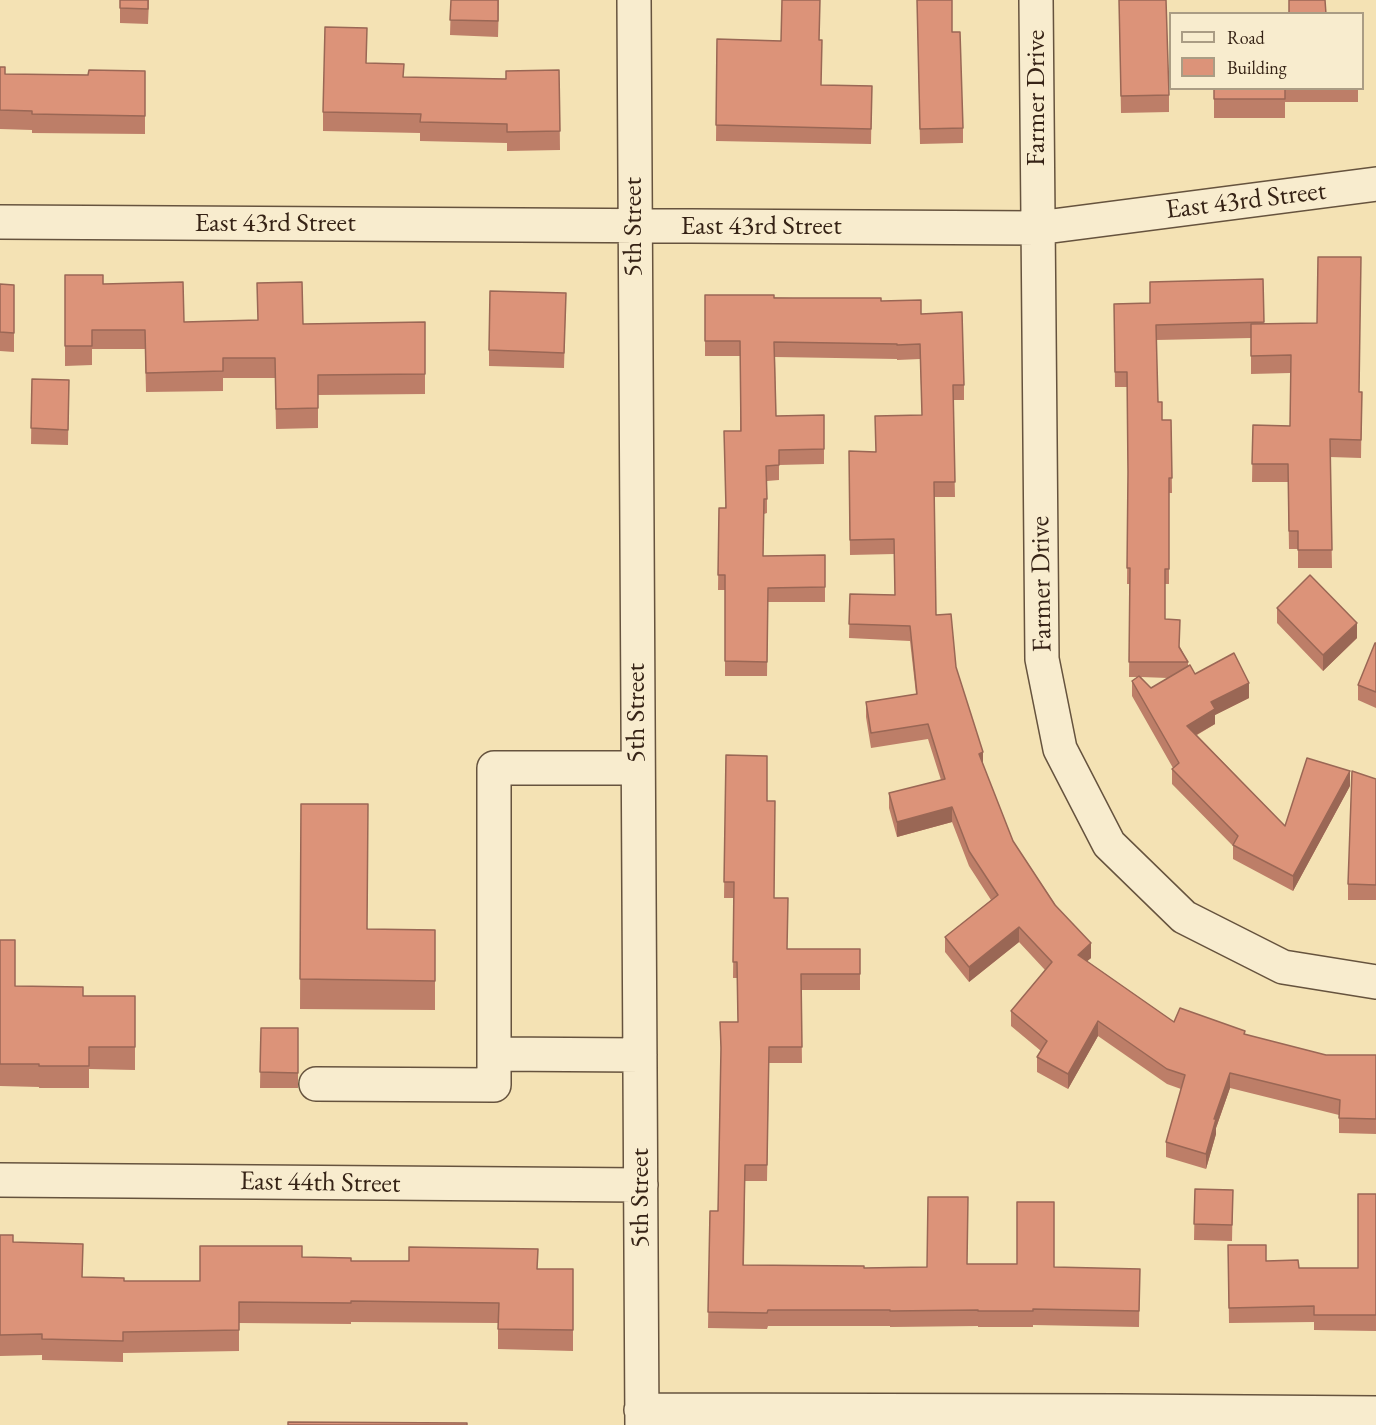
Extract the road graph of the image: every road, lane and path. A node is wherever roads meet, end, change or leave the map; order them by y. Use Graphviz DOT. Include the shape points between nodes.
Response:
graph roads {
  1 [pos="634,0"];
  2 [pos="1036,0"];
  3 [pos="1376,184"];
  4 [pos="0,222"];
  5 [pos="634,226"];
  6 [pos="1037,228"];
  7 [pos="638,768"];
  8 [pos="1376,982"];
  9 [pos="494,1054"];
  10 [pos="639,1055"];
  11 [pos="316,1084"];
  12 [pos="0,1180"];
  13 [pos="641,1185"];
  14 [pos="1376,1413"];
  15 [pos="642,1417"];
  16 [pos="1118,1418"];
  1 -- 5 [label="street, 5th Street"];
  2 -- 6 [label="street, Farmer Drive"];
  3 -- 6 [label="street, East 43rd Street"];
  4 -- 5 [label="street, East 43rd Street"];
  5 -- 6 [label="street, East 43rd Street"];
  5 -- 7 [label="street, 5th Street"];
  6 -- 8 [label="street, Farmer Drive" via="1042,659 1060,749 1109,844 1184,917 1283,967"];
  7 -- 9 [label="street" via="494,768"];
  7 -- 10 [label="street, 5th Street"];
  9 -- 10 [label="street"];
  9 -- 11 [label="street" via="494,1085"];
  10 -- 13 [label="street, 5th Street"];
  12 -- 13 [label="street, East 44th Street"];
  13 -- 15 [label="street, 5th Street"];
  14 -- 16 [label="street"];
  15 -- 16 [label="street"];
}
